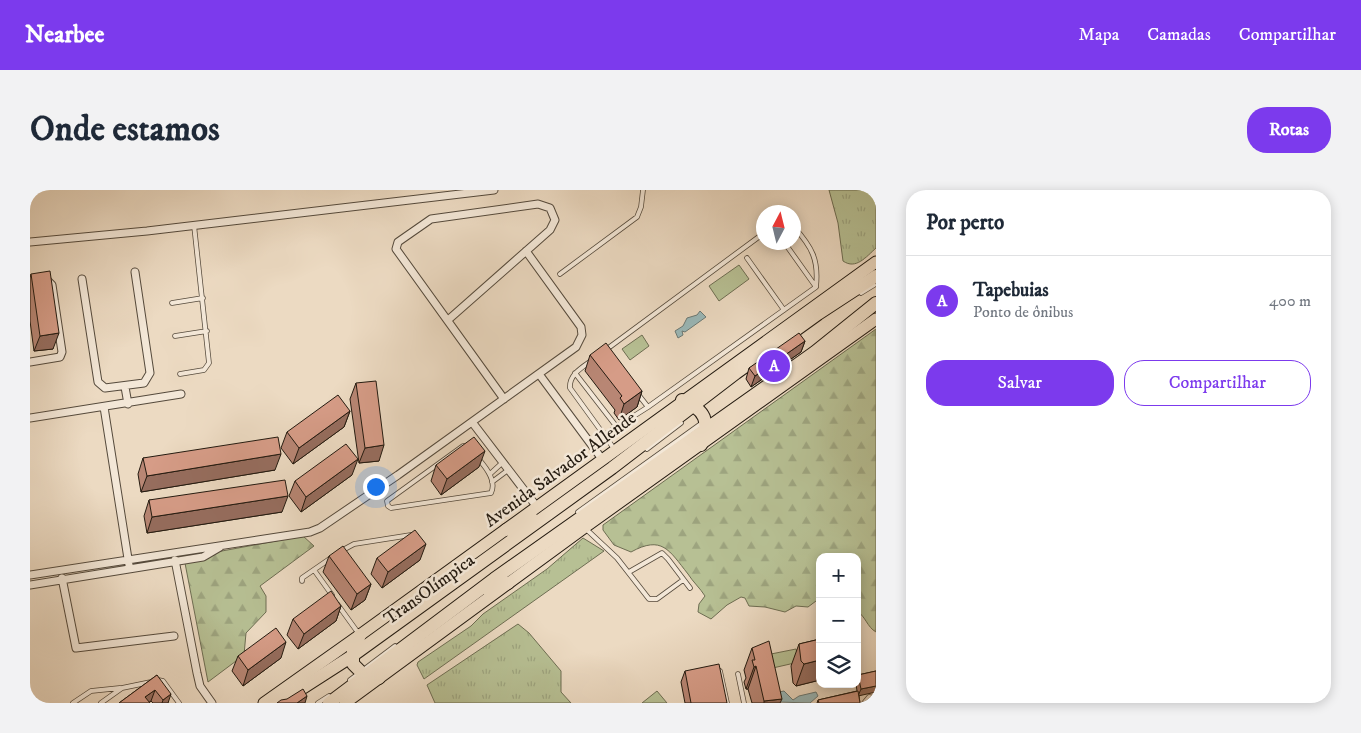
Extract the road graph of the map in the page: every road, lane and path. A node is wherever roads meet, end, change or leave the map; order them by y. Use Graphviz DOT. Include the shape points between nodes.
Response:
graph roads {
  1 [pos="494,190"];
  2 [pos="643,190"];
  3 [pos="194,225"];
  4 [pos="801,235"];
  5 [pos="756,239"];
  6 [pos="30,242"];
  7 [pos="790,250"];
  8 [pos="526,251"];
  9 [pos="747,258"];
  10 [pos="876,262"];
  11 [pos="135,272"];
  12 [pos="560,274"];
  13 [pos="876,276"];
  14 [pos="82,279"];
  15 [pos="30,283"];
  16 [pos="876,283"];
  17 [pos="816,287"];
  18 [pos="876,296"];
  19 [pos="203,298"];
  20 [pos="853,299"];
  21 [pos="172,303"];
  22 [pos="876,303"];
  23 [pos="845,304"];
  24 [pos="784,310"];
  25 [pos="876,319"];
  26 [pos="448,320"];
  27 [pos="207,331"];
  28 [pos="176,336"];
  29 [pos="600,354"];
  30 [pos="592,360"];
  31 [pos="30,362"];
  32 [pos="575,373"];
  33 [pos="180,374"];
  34 [pos="539,374"];
  35 [pos="631,384"];
  36 [pos="125,387"];
  37 [pos="181,394"];
  38 [pos="504,399"];
  39 [pos="128,404"];
  40 [pos="691,405"];
  41 [pos="104,407"];
  42 [pos="648,407"];
  43 [pos="30,418"];
  44 [pos="472,422"];
  45 [pos="706,425"];
  46 [pos="616,426"];
  47 [pos="604,435"];
  48 [pos="701,445"];
  49 [pos="615,450"];
  50 [pos="602,459"];
  51 [pos="502,463"];
  52 [pos="612,468"];
  53 [pos="508,470"];
  54 [pos="490,474"];
  55 [pos="492,482"];
  56 [pos="537,507"];
  57 [pos="576,514"];
  58 [pos="568,519"];
  59 [pos="585,527"];
  60 [pos="506,530"];
  61 [pos="413,536"];
  62 [pos="229,543"];
  63 [pos="173,554"];
  64 [pos="128,560"];
  65 [pos="176,562"];
  66 [pos="129,569"];
  67 [pos="314,570"];
  68 [pos="61,571"];
  69 [pos="629,572"];
  70 [pos="30,575"];
  71 [pos="683,580"];
  72 [pos="62,581"];
  73 [pos="302,581"];
  74 [pos="508,583"];
  75 [pos="30,585"];
  76 [pos="690,588"];
  77 [pos="421,633"];
  78 [pos="174,636"];
  79 [pos="360,636"];
  80 [pos="407,637"];
  81 [pos="399,643"];
  82 [pos="357,666"];
  83 [pos="714,670"];
  84 [pos="738,674"];
  85 [pos="379,678"];
  86 [pos="122,688"];
  87 [pos="876,698"];
  88 [pos="74,703"];
  89 [pos="101,703"];
  90 [pos="179,703"];
  91 [pos="212,703"];
  92 [pos="264,703"];
  93 [pos="279,703"];
  94 [pos="288,703"];
  95 [pos="318,703"];
  96 [pos="329,703"];
  97 [pos="345,703"];
  98 [pos="727,703"];
  99 [pos="744,703"];
  100 [pos="864,703"];
  1 -- 3 [label="street"];
  2 -- 12 [label="lane" via="637,217"];
  3 -- 6 [label="street"];
  3 -- 19 [label="lane"];
  4 -- 17 [label="lane" via="813,253 818,275"];
  5 -- 29 [label="lane"];
  7 -- 17 [label="lane"];
  8 -- 26 [label="street"];
  8 -- 26 [label="street" via="553,224 554,212 546,206 538,204 431,219 398,242 396,249"];
  8 -- 34 [label="street" via="582,330 576,347"];
  9 -- 24 [label="lane"];
  10 -- 40 [label="main road, Avenida Salvador Allende"];
  11 -- 36 [label="street" via="150,373 144,383"];
  13 -- 40 [label="highway, Avenida Salvador Allende"];
  14 -- 36 [label="street" via="98,382 106,388"];
  15 -- 31 [label="street" via="48,281 52,285 62,352 60,357"];
  16 -- 20 [label="lane"];
  17 -- 24 [label="lane"];
  18 -- 45 [label="lane"];
  19 -- 21 [label="lane"];
  19 -- 27 [label="lane"];
  22 -- 45 [label="highway, Avenida Salvador Allende" via="815,352"];
  23 -- 40 [label="lane, TransOlímpica"];
  24 -- 42 [label="lane"];
  25 -- 48 [label="main road"];
  26 -- 38 [label="street"];
  27 -- 28 [label="lane"];
  27 -- 33 [label="lane" via="208,366"];
  30 -- 32 [label="lane"];
  32 -- 46 [label="lane"];
  32 -- 47 [label="lane" via="570,388"];
  34 -- 38 [label="street"];
  34 -- 50 [label="street"];
  35 -- 42 [label="lane"];
  36 -- 39 [label="street"];
  37 -- 39 [label="street"];
  38 -- 44 [label="street"];
  39 -- 41 [label="street"];
  40 -- 45 [label="highway"];
  40 -- 49 [label="main road, Avenida Salvador Allende"];
  40 -- 52 [label="highway, Avenida Salvador Allende"];
  40 -- 82 [label="lane, TransOlímpica" via="665,436"];
  41 -- 43 [label="street"];
  41 -- 64 [label="street"];
  42 -- 46 [label="lane"];
  44 -- 51 [label="street"];
  44 -- 62 [label="street" via="315,530"];
  45 -- 48 [label="highway"];
  45 -- 57 [label="lane" via="680,437"];
  45 -- 77 [label="highway, Avenida Salvador Allende"];
  46 -- 47 [label="lane"];
  47 -- 49 [label="lane"];
  48 -- 59 [label="main road"];
  49 -- 50 [label="main road, Avenida Salvador Allende"];
  50 -- 56 [label="main road, Avenida Salvador Allende"];
  51 -- 53 [label="street"];
  51 -- 54 [label="lane"];
  52 -- 60 [label="highway"];
  52 -- 82 [label="highway, Avenida Salvador Allende"];
  53 -- 55 [label="lane"];
  53 -- 56 [label="street"];
  54 -- 55 [label="lane"];
  54 -- 55 [label="lane" via="464,446 387,501 387,505 391,508 491,493"];
  56 -- 60 [label="main road, Avenida Salvador Allende"];
  58 -- 80 [label="lane, TransOlímpica"];
  59 -- 69 [label="lane"];
  59 -- 74 [label="main road"];
  60 -- 79 [label="main road, Avenida Salvador Allende"];
  61 -- 67 [label="lane" via="351,545"];
  62 -- 63 [label="street"];
  62 -- 65 [label="street" via="204,557"];
  63 -- 64 [label="street"];
  63 -- 65 [label="street"];
  64 -- 66 [label="street"];
  64 -- 68 [label="street"];
  65 -- 66 [label="street"];
  65 -- 91 [label="street" via="196,673 200,686"];
  66 -- 72 [label="street"];
  67 -- 73 [label="lane"];
  67 -- 79 [label="lane"];
  68 -- 70 [label="street"];
  68 -- 72 [label="street"];
  69 -- 71 [label="lane" via="662,553"];
  69 -- 71 [label="lane" via="646,597 653,600"];
  71 -- 76 [label="lane"];
  72 -- 75 [label="street"];
  72 -- 78 [label="street" via="76,648"];
  74 -- 77 [label="highway" via="494,587"];
  74 -- 85 [label="main road"];
  77 -- 82 [label="highway, Avenida Salvador Allende"];
  79 -- 82 [label="highway"];
  79 -- 92 [label="main road, Avenida Salvador Allende"];
  81 -- 82 [label="lane, TransOlímpica"];
  82 -- 85 [label="highway"];
  82 -- 93 [label="highway, Avenida Salvador Allende"];
  82 -- 94 [label="lane, TransOlímpica"];
  82 -- 95 [label="lane, TransOlímpica"];
  82 -- 96 [label="highway, Avenida Salvador Allende"];
  83 -- 98 [label="lane" via="720,672"];
  84 -- 99 [label="lane"];
  85 -- 97 [label="main road"];
  86 -- 88 [label="lane" via="91,691"];
  86 -- 89 [label="lane"];
  86 -- 90 [label="lane" via="161,680"];
  87 -- 100 [label="lane" via="869,697"];
}
